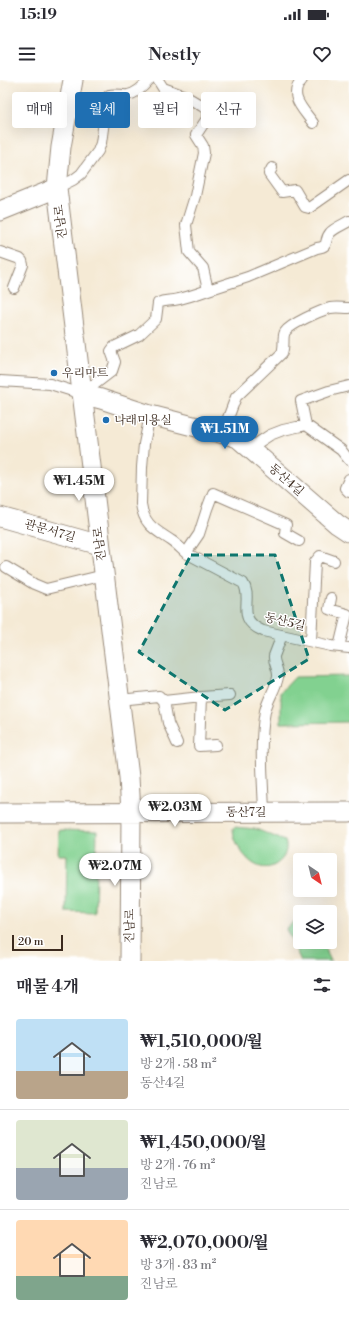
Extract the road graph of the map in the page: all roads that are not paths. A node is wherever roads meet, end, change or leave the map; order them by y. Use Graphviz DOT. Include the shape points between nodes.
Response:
graph roads {
  1 [pos="73,80"];
  2 [pos="149,80"];
  3 [pos="158,80"];
  4 [pos="302,80"];
  5 [pos="313,124"];
  6 [pos="272,168"];
  7 [pos="349,180"];
  8 [pos="57,188"];
  9 [pos="0,211"];
  10 [pos="349,221"];
  11 [pos="0,252"];
  12 [pos="14,288"];
  13 [pos="208,290"];
  14 [pos="349,308"];
  15 [pos="0,381"];
  16 [pos="349,386"];
  17 [pos="82,394"];
  18 [pos="150,415"];
  19 [pos="306,425"];
  20 [pos="224,434"];
  21 [pos="250,448"];
  22 [pos="349,460"];
  23 [pos="349,479"];
  24 [pos="349,492"];
  25 [pos="0,517"];
  26 [pos="349,532"];
  27 [pos="299,541"];
  28 [pos="100,545"];
  29 [pos="186,553"];
  30 [pos="334,561"];
  31 [pos="6,567"];
  32 [pos="104,575"];
  33 [pos="332,598"];
  34 [pos="282,635"];
  35 [pos="311,641"];
  36 [pos="344,647"];
  37 [pos="230,695"];
  38 [pos="201,697"];
  39 [pos="119,700"];
  40 [pos="164,701"];
  41 [pos="177,743"];
  42 [pos="216,745"];
  43 [pos="264,812"];
  44 [pos="349,812"];
  45 [pos="0,813"];
  46 [pos="131,813"];
  47 [pos="130,961"];
  1 -- 8 [label="street, 진남로" via="61,147"];
  2 -- 8 [label="lane" via="128,95 109,95 98,151 80,174"];
  3 -- 13 [label="lane" via="163,88 186,96 210,114 196,135 204,153 186,224 189,252 203,268"];
  4 -- 5 [label="lane" via="296,88 295,95"];
  6 -- 7 [label="lane" via="269,174 282,192 295,190 305,207 309,208"];
  8 -- 9 [label="street"];
  8 -- 17 [label="street, 진남로"];
  10 -- 13 [label="lane" via="330,232 323,247"];
  11 -- 12 [label="lane" via="22,261 23,265"];
  13 -- 17 [label="lane" via="158,303 156,319 139,335 114,347 111,351 115,362 112,371"];
  14 -- 20 [label="lane" via="331,308 287,329 282,353 236,397"];
  15 -- 17 [label="lane" via="50,384"];
  16 -- 19 [label="lane" via="301,401"];
  17 -- 18 [label="street, 동산4길"];
  17 -- 28 [label="street, 진남로"];
  18 -- 20 [label="street, 동산4길"];
  18 -- 29 [label="lane, 동산5길" via="142,467 142,508 152,528"];
  19 -- 21 [label="lane" via="270,435"];
  19 -- 22 [label="lane" via="341,450"];
  20 -- 21 [label="street, 동산4길" via="238,438"];
  21 -- 26 [label="street, 동산4길"];
  23 -- 24 [label="lane" via="345,488"];
  25 -- 28 [label="street, 관문서7길"];
  27 -- 29 [label="lane" via="285,533 286,525 214,493 199,534"];
  28 -- 32 [label="street, 진남로"];
  29 -- 34 [label="lane, 동산5길" via="243,583 246,612 250,623 263,631"];
  30 -- 35 [label="lane" via="320,556 315,562"];
  31 -- 32 [label="lane" via="46,589"];
  32 -- 39 [label="street, 진남로"];
  33 -- 36 [label="lane" via="329,609 347,614"];
  34 -- 35 [label="lane, 동산5길"];
  34 -- 43 [label="lane" via="274,659 278,676 264,719"];
  35 -- 36 [label="lane, 동산5길"];
  37 -- 38 [label="lane"];
  38 -- 40 [label="lane"];
  38 -- 42 [label="lane" via="199,746"];
  39 -- 40 [label="lane" via="159,696"];
  39 -- 46 [label="street, 진남로"];
  40 -- 41 [label="lane" via="168,722"];
  43 -- 44 [label="street, 동산7길"];
  43 -- 46 [label="street, 동산7길"];
  45 -- 46 [label="street, 동산7길"];
  46 -- 47 [label="street, 진남로"];
}
